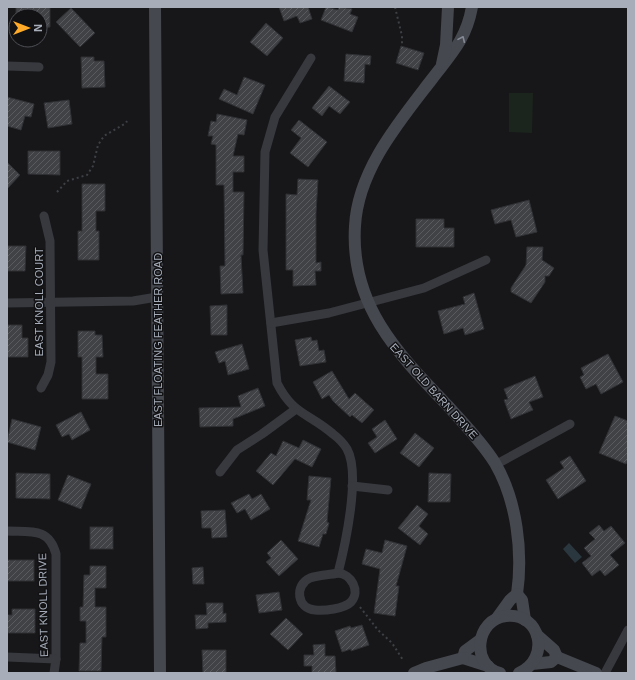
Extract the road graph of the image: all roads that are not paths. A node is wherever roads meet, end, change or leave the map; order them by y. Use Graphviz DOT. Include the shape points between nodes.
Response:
graph roads {
  1 [pos="155,7"];
  2 [pos="448,7"];
  3 [pos="472,7"];
  4 [pos="311,58"];
  5 [pos="7,66"];
  6 [pos="442,66"];
  7 [pos="39,67"];
  8 [pos="44,216"];
  9 [pos="486,260"];
  10 [pos="157,297"];
  11 [pos="51,301"];
  12 [pos="368,302"];
  13 [pos="7,303"];
  14 [pos="271,323"];
  15 [pos="41,388"];
  16 [pos="296,409"];
  17 [pos="570,424"];
  18 [pos="495,465"];
  19 [pos="220,472"];
  20 [pos="352,486"];
  21 [pos="388,490"];
  22 [pos="7,531"];
  23 [pos="338,573"];
  24 [pos="517,594"];
  25 [pos="497,618"];
  26 [pos="525,620"];
  27 [pos="628,630"];
  28 [pos="537,635"];
  29 [pos="480,640"];
  30 [pos="7,657"];
  31 [pos="557,657"];
  32 [pos="463,658"];
  33 [pos="56,659"];
  34 [pos="532,664"];
  35 [pos="488,666"];
  36 [pos="54,673"];
  37 [pos="160,673"];
  38 [pos="414,673"];
  39 [pos="500,673"];
  40 [pos="519,673"];
  41 [pos="596,673"];
  42 [pos="605,673"];
  1 -- 10 [label="street, EAST FLOATING FEATHER ROAD"];
  2 -- 6 [label="street, EAST OLD BARN DRIVE"];
  6 -- 3 [label="street, EAST OLD BARN DRIVE, one-way" via="459,45 470,21"];
  4 -- 14 [label="street" via="276,117 265,152 263,250"];
  5 -- 7 [label="street"];
  6 -- 12 [label="street, EAST OLD BARN DRIVE" via="378,155 362,189 355,227 358,266"];
  8 -- 11 [label="street, EAST KNOLL COURT" via="50,241"];
  9 -- 12 [label="street" via="424,288"];
  10 -- 11 [label="street" via="133,301"];
  10 -- 37 [label="street, EAST FLOATING FEATHER ROAD"];
  11 -- 13 [label="street"];
  11 -- 15 [label="street, EAST KNOLL COURT" via="51,362"];
  12 -- 14 [label="street" via="329,313"];
  12 -- 18 [label="street, EAST OLD BARN DRIVE" via="393,346 474,434"];
  14 -- 16 [label="street" via="277,383 285,399"];
  16 -- 19 [label="street" via="236,450"];
  16 -- 20 [label="street" via="332,433 347,449 353,470"];
  17 -- 18 [label="street"];
  18 -- 24 [label="street, EAST OLD BARN DRIVE" via="508,493 515,522 520,571"];
  20 -- 21 [label="street"];
  20 -- 23 [label="street" via="345,544"];
  22 -- 33 [label="street, EAST KNOLL DRIVE" via="35,532 49,538 56,554"];
  23 -- 23 [label="street" via="349,578 354,585 355,594 350,603 318,611 304,607 300,598 300,589 304,582 311,578"];
  24 -- 25 [label="street"];
  24 -- 26 [label="street, EAST OLD BARN DRIVE" via="522,600"];
  25 -- 26 [label="street" via="516,616"];
  25 -- 29 [label="street" via="489,623"];
  26 -- 28 [label="street"];
  27 -- 42 [label="street"];
  28 -- 31 [label="street" via="554,650"];
  28 -- 34 [label="street" via="539,645"];
  29 -- 32 [label="street" via="465,651"];
  29 -- 35 [label="street" via="481,654"];
  30 -- 33 [label="street"];
  31 -- 34 [label="street" via="551,662"];
  31 -- 41 [label="street"];
  32 -- 35 [label="street"];
  32 -- 38 [label="street"];
  33 -- 36 [label="street, EAST KNOLL DRIVE"];
  34 -- 40 [label="street"];
  35 -- 39 [label="street"];
}
